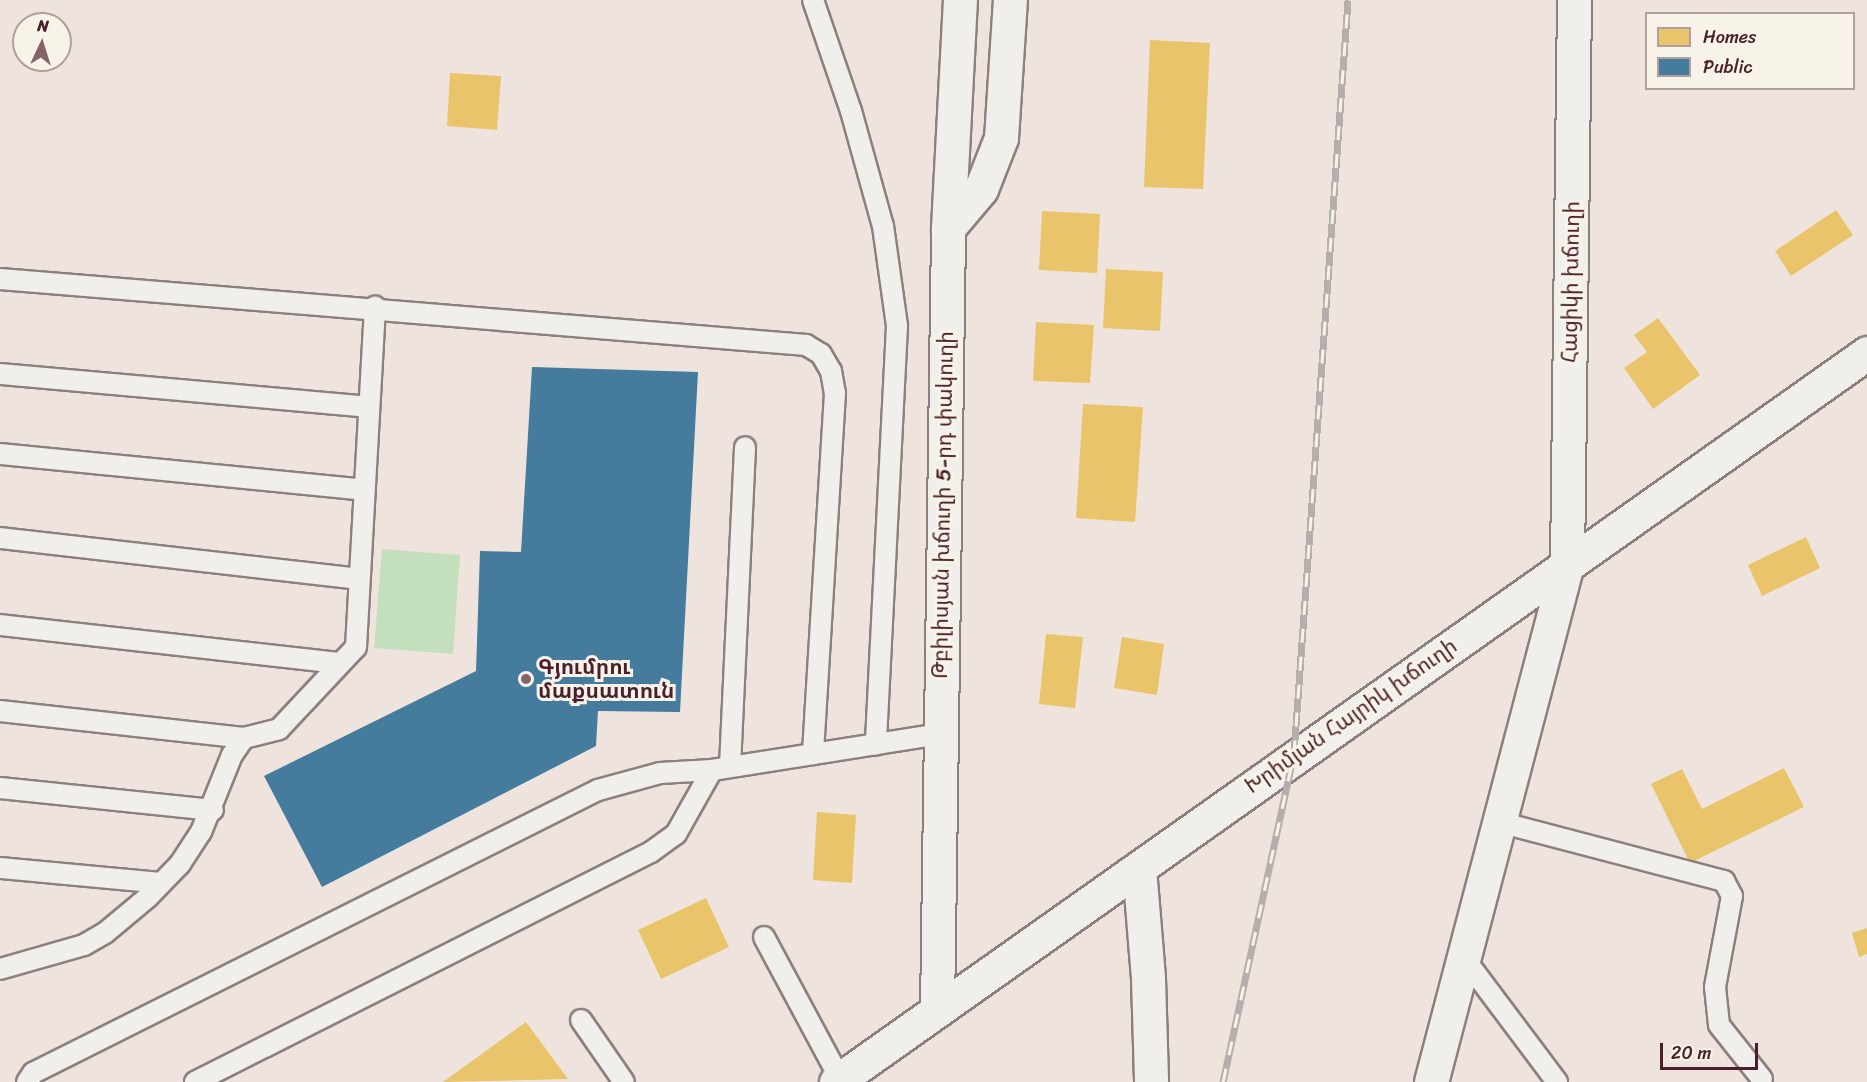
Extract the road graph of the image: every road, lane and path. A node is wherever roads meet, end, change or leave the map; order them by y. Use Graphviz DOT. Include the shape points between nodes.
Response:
graph roads {
  1 [pos="813,0"];
  2 [pos="960,0"];
  3 [pos="1010,0"];
  4 [pos="1574,0"];
  5 [pos="948,228"];
  6 [pos="0,279"];
  7 [pos="375,308"];
  8 [pos="1867,353"];
  9 [pos="0,374"];
  10 [pos="369,407"];
  11 [pos="746,447"];
  12 [pos="0,454"];
  13 [pos="364,490"];
  14 [pos="0,538"];
  15 [pos="1567,564"];
  16 [pos="360,579"];
  17 [pos="0,625"];
  18 [pos="340,663"];
  19 [pos="0,711"];
  20 [pos="939,734"];
  21 [pos="244,738"];
  22 [pos="876,744"];
  23 [pos="813,754"];
  24 [pos="721,768"];
  25 [pos="0,788"];
  26 [pos="213,810"];
  27 [pos="1500,822"];
  28 [pos="0,868"];
  29 [pos="1139,868"];
  30 [pos="161,883"];
  31 [pos="764,937"];
  32 [pos="1464,958"];
  33 [pos="0,969"];
  34 [pos="937,1010"];
  35 [pos="581,1020"];
  36 [pos="1762,1079"];
  37 [pos="838,1080"];
  38 [pos="27,1082"];
  39 [pos="195,1082"];
  40 [pos="624,1082"];
  41 [pos="1151,1082"];
  42 [pos="1431,1082"];
  43 [pos="1557,1082"];
  1 -- 22 [label="lane" via="884,226 897,326"];
  2 -- 5 [label="main road, Թբիլիսյան խճուղի 5-րդ փակուղի"];
  3 -- 5 [label="main road" via="1001,138 981,189"];
  4 -- 15 [label="main road, Հացիկի խճուղի"];
  5 -- 20 [label="main road, Թբիլիսյան խճուղի 5-րդ փակուղի"];
  6 -- 7 [label="lane"];
  7 -- 10 [label="lane"];
  7 -- 23 [label="lane" via="806,345 821,354 831,371 835,393"];
  8 -- 15 [label="main road, Խրիմյան Հայրիկ խճուղի"];
  9 -- 10 [label="lane"];
  10 -- 13 [label="lane"];
  11 -- 24 [label="lane"];
  12 -- 13 [label="lane"];
  13 -- 16 [label="lane"];
  14 -- 16 [label="lane"];
  15 -- 27 [label="main road, Հացիկի խճուղի"];
  15 -- 29 [label="main road, Խրիմյան Հայրիկ խճուղի"];
  16 -- 18 [label="lane" via="356,647"];
  17 -- 18 [label="lane"];
  18 -- 21 [label="lane" via="279,729"];
  19 -- 21 [label="lane"];
  20 -- 22 [label="lane"];
  20 -- 34 [label="main road, Թբիլիսյան խճուղի 5-րդ փակուղի"];
  21 -- 26 [label="lane" via="232,755"];
  22 -- 23 [label="lane"];
  23 -- 24 [label="lane"];
  24 -- 38 [label="lane" via="660,773 598,790 33,1073"];
  24 -- 39 [label="lane" via="676,834 651,852"];
  25 -- 26 [label="lane"];
  26 -- 30 [label="lane" via="180,864"];
  27 -- 32 [label="main road, Հացիկի խճուղի"];
  27 -- 36 [label="lane" via="1724,881 1732,896 1714,987 1719,1024"];
  28 -- 30 [label="lane"];
  29 -- 34 [label="main road, Խրիմյան Հայրիկ խճուղի"];
  29 -- 41 [label="main road"];
  30 -- 33 [label="lane" via="105,933 84,945"];
  31 -- 37 [label="lane"];
  32 -- 42 [label="main road, Հացիկի խճուղի"];
  32 -- 43 [label="lane"];
  34 -- 37 [label="main road, Խրիմյան Հայրիկ խճուղի"];
  35 -- 40 [label="lane"];
}
